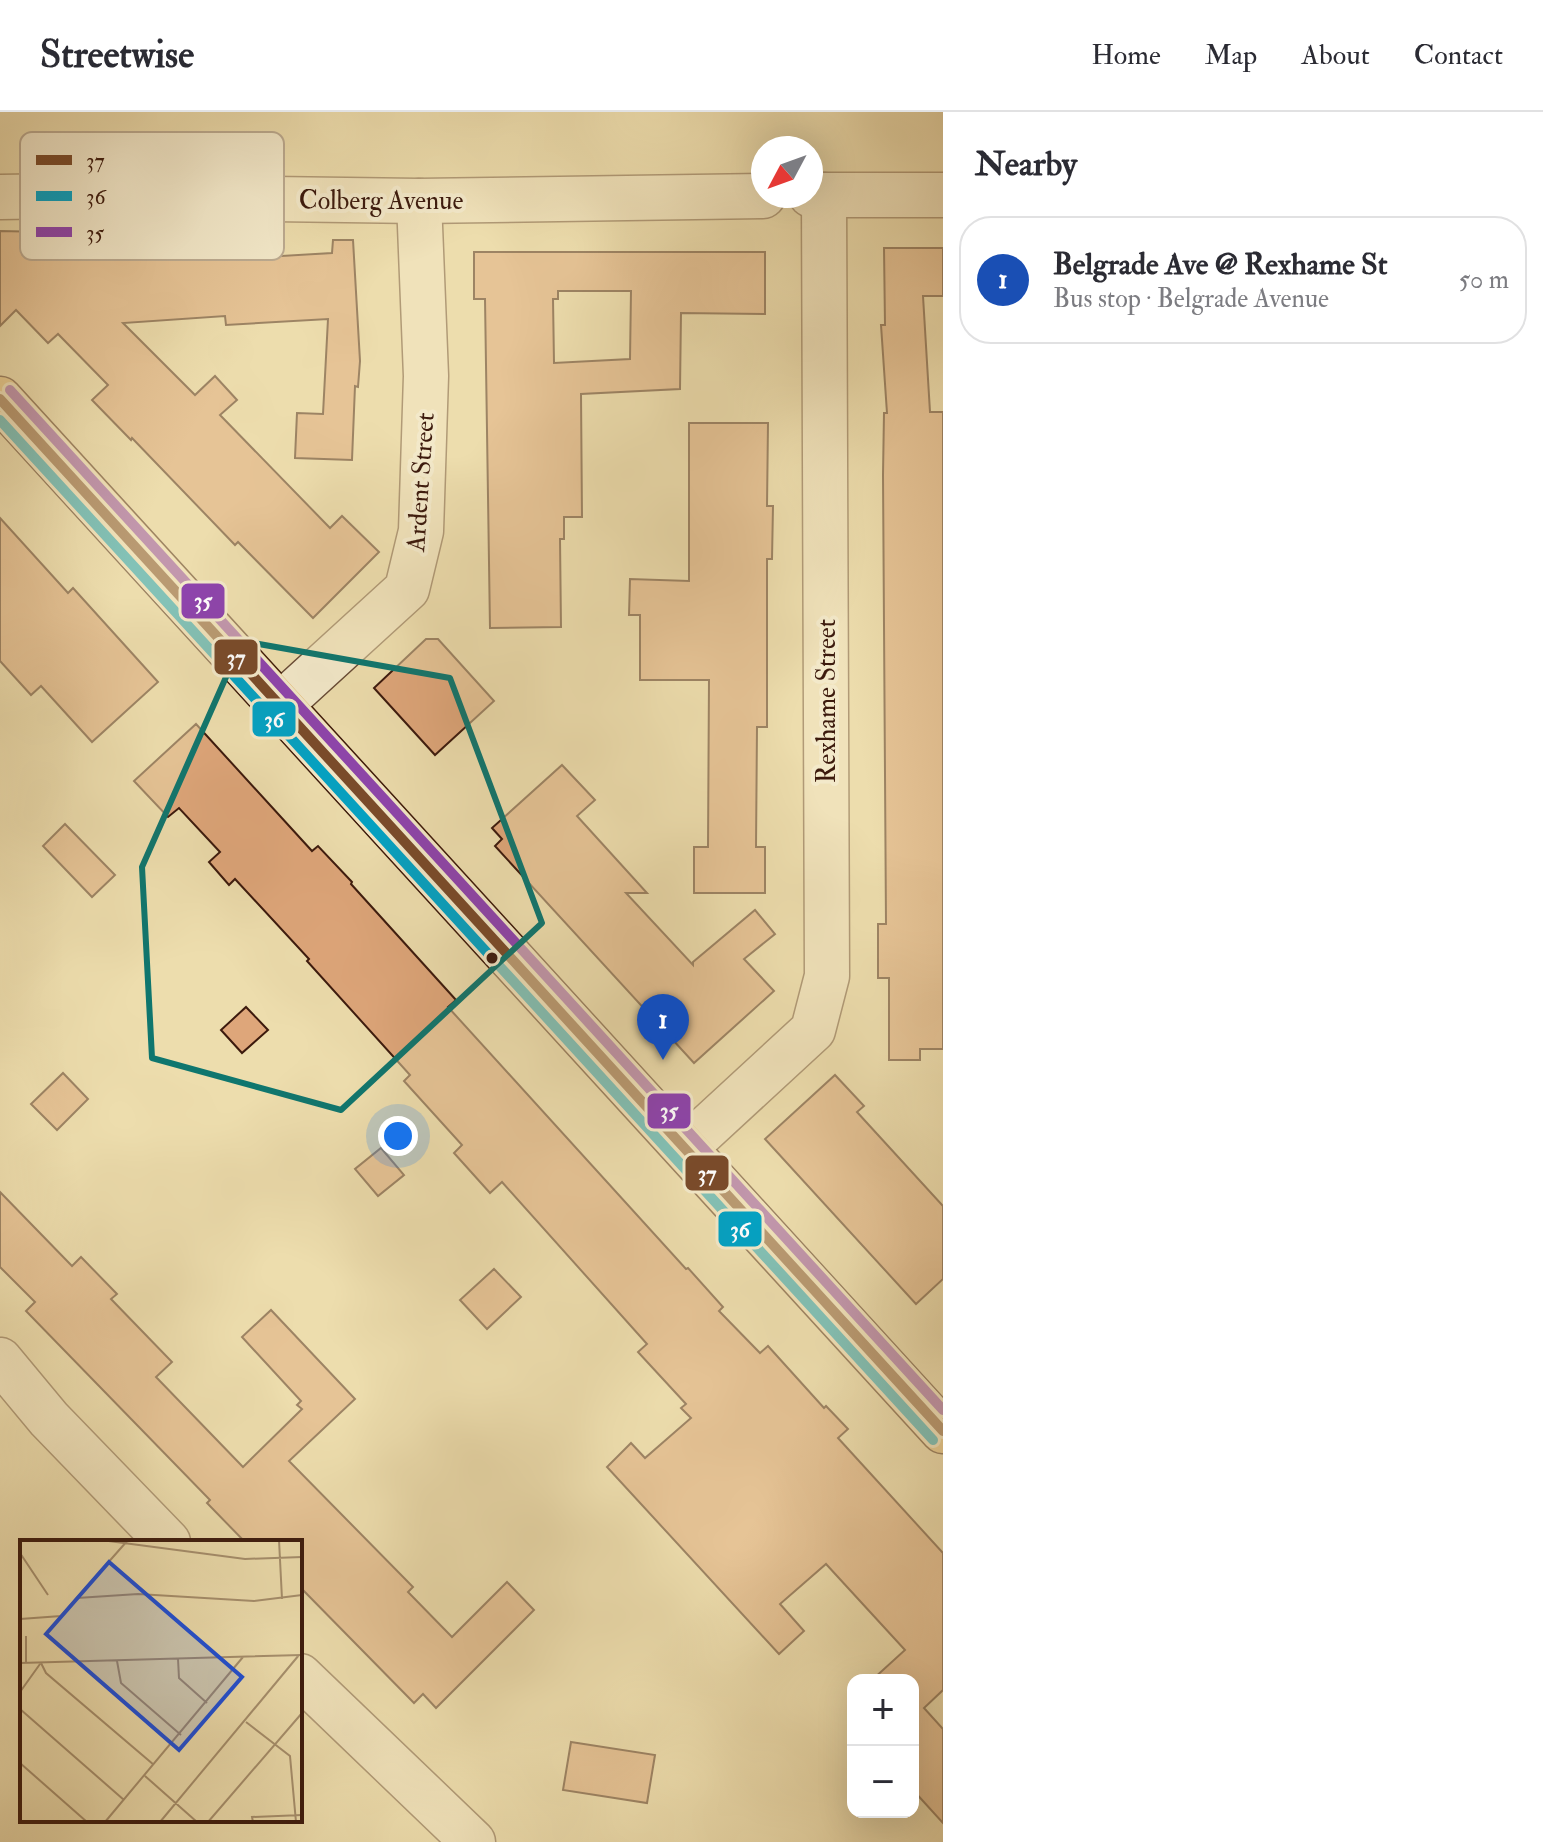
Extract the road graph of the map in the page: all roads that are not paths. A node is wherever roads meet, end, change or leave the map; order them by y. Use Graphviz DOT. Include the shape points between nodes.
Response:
graph roads {
  1 [pos="823,195"];
  2 [pos="943,195"];
  3 [pos="751,196"];
  4 [pos="0,197"];
  5 [pos="20,197"];
  6 [pos="284,199"];
  7 [pos="419,201"];
  8 [pos="817,208"];
  9 [pos="0,399"];
  10 [pos="280,705"];
  11 [pos="685,1148"];
  12 [pos="0,1360"];
  13 [pos="943,1431"];
  14 [pos="166,1540"];
  15 [pos="302,1678"];
  16 [pos="473,1842"];
  1 -- 2 [label="street"];
  3 -- 7 [label="street, Colberg Avenue"];
  4 -- 5 [label="street, Colberg Avenue"];
  6 -- 7 [label="street, Colberg Avenue"];
  7 -- 10 [label="street, Ardent Street" via="426,376 421,531 407,589"];
  8 -- 11 [label="street, Rexhame Street" via="827,976 813,1030"];
  9 -- 10 [label="main road"];
  10 -- 11 [label="main road"];
  11 -- 13 [label="main road"];
  12 -- 14 [label="street"];
  15 -- 16 [label="street"];
}
